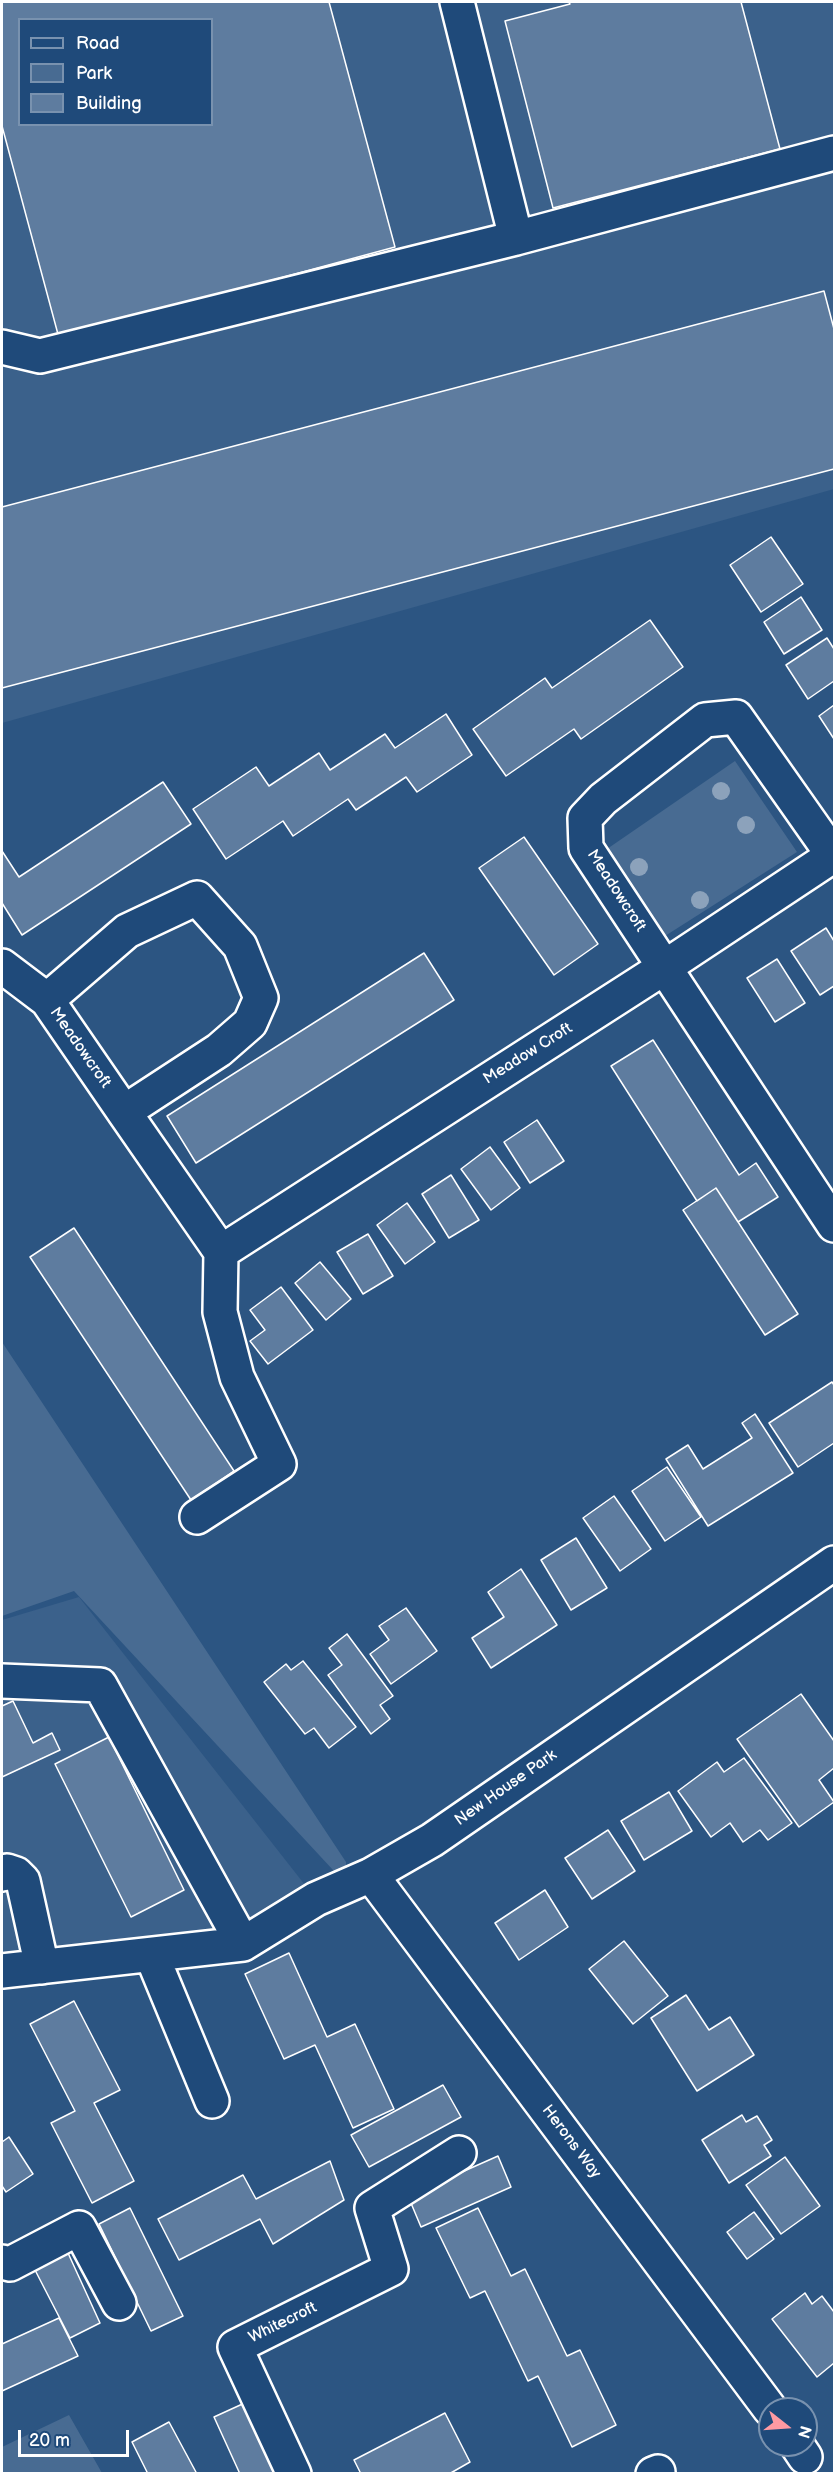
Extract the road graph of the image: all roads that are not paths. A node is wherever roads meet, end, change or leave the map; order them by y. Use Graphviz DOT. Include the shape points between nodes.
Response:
graph roads {
  1 [pos="457,2"];
  2 [pos="834,153"];
  3 [pos="516,238"];
  4 [pos="2,346"];
  5 [pos="834,855"];
  6 [pos="2,966"];
  7 [pos="665,967"];
  8 [pos="47,1000"];
  9 [pos="124,1112"];
  10 [pos="834,1225"];
  11 [pos="221,1252"];
  12 [pos="197,1517"];
  13 [pos="834,1563"];
  14 [pos="2,1681"];
  15 [pos="2,1874"];
  16 [pos="371,1875"];
  17 [pos="243,1944"];
  18 [pos="152,1956"];
  19 [pos="42,1966"];
  20 [pos="2,1971"];
  21 [pos="212,2101"];
  22 [pos="459,2153"];
  23 [pos="2,2262"];
  24 [pos="118,2303"];
  25 [pos="761,2397"];
  26 [pos="294,2474"];
  1 -- 3 [label="street"];
  2 -- 3 [label="street"];
  3 -- 4 [label="street" via="40,356"];
  5 -- 7 [label="street, Meadow Croft"];
  5 -- 7 [label="street, Meadowcroft" via="736,717 705,720 603,799 585,818 586,848"];
  6 -- 8 [label="street"];
  7 -- 10 [label="street, Meadowcroft"];
  7 -- 11 [label="street, Meadow Croft"];
  8 -- 9 [label="street, Meadowcroft"];
  8 -- 9 [label="street, Meadowcroft" via="127,931 197,898 240,946 261,998 250,1023 219,1050"];
  9 -- 11 [label="street, Meadowcroft"];
  11 -- 12 [label="street" via="220,1312 234,1366 279,1464"];
  13 -- 16 [label="street, New House Park" via="432,1840"];
  14 -- 17 [label="street" via="100,1685"];
  15 -- 19 [label="street" via="16,1874 23,1881"];
  16 -- 17 [label="street, New House Park" via="316,1899"];
  16 -- 25 [label="street, Herons Way"];
  17 -- 18 [label="street, New House Park"];
  18 -- 19 [label="street, New House Park"];
  18 -- 21 [label="street"];
  19 -- 20 [label="street, New House Park"];
  22 -- 26 [label="street, Whitecroft" via="372,2208 391,2269 235,2347"];
  23 -- 24 [label="street" via="10,2264 79,2228"];
}
